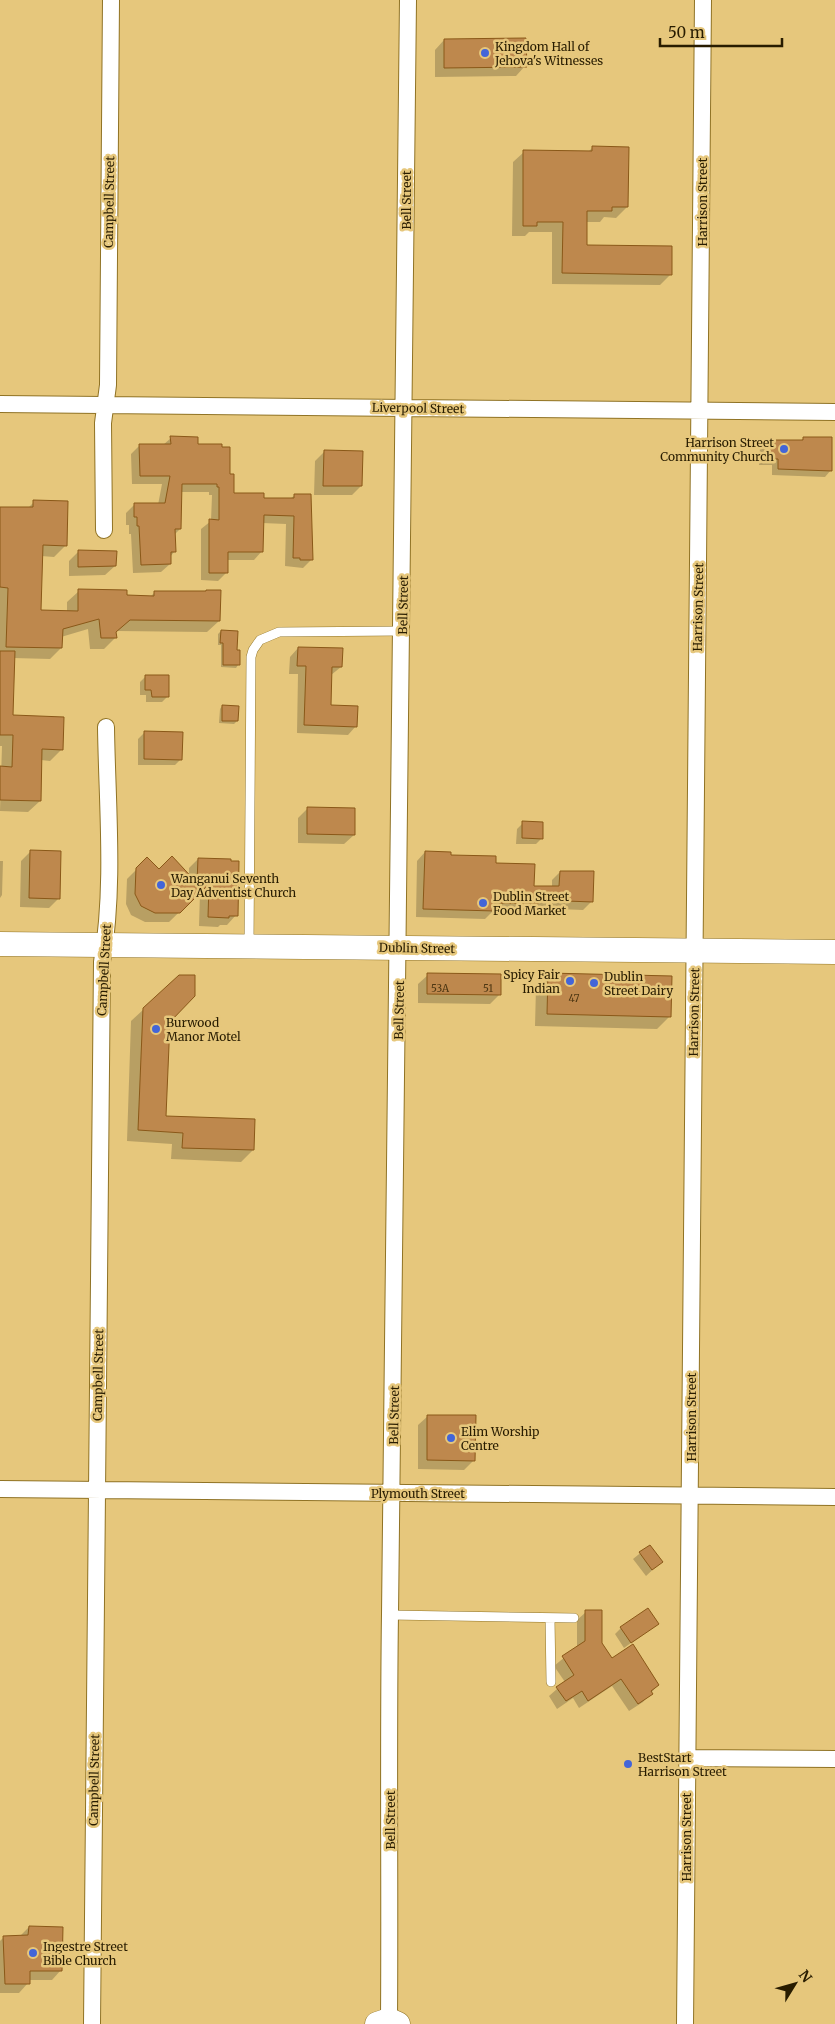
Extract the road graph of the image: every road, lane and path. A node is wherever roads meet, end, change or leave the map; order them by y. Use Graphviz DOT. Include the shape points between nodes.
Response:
graph roads {
  1 [pos="111,0"];
  2 [pos="408,0"];
  3 [pos="703,0"];
  4 [pos="0,404"];
  5 [pos="105,404"];
  6 [pos="405,408"];
  7 [pos="700,411"];
  8 [pos="835,412"];
  9 [pos="104,530"];
  10 [pos="402,631"];
  11 [pos="106,727"];
  12 [pos="0,944"];
  13 [pos="105,945"];
  14 [pos="249,946"];
  15 [pos="399,947"];
  16 [pos="695,950"];
  17 [pos="835,952"];
  18 [pos="0,1489"];
  19 [pos="96,1490"];
  20 [pos="393,1493"];
  21 [pos="690,1495"];
  22 [pos="835,1496"];
  23 [pos="390,1615"];
  24 [pos="550,1618"];
  25 [pos="574,1618"];
  26 [pos="550,1682"];
  27 [pos="686,1758"];
  28 [pos="835,1759"];
  29 [pos="388,2023"];
  30 [pos="92,2024"];
  31 [pos="685,2024"];
  1 -- 5 [label="street, Campbell Street" via="108,385"];
  2 -- 6 [label="street, Bell Street"];
  3 -- 7 [label="street, Harrison Street"];
  4 -- 5 [label="street, Liverpool Street"];
  5 -- 6 [label="street, Liverpool Street"];
  5 -- 9 [label="street, Campbell Street"];
  6 -- 7 [label="street, Liverpool Street"];
  6 -- 10 [label="street, Bell Street"];
  7 -- 8 [label="street, Liverpool Street"];
  7 -- 16 [label="street, Harrison Street"];
  10 -- 14 [label="lane" via="280,632 260,640 253,650"];
  10 -- 15 [label="street, Bell Street"];
  11 -- 13 [label="street, Campbell Street" via="109,870"];
  12 -- 13 [label="main road, Dublin Street"];
  13 -- 14 [label="main road, Dublin Street"];
  13 -- 19 [label="street, Campbell Street" via="102,962"];
  14 -- 15 [label="main road, Dublin Street"];
  15 -- 16 [label="main road, Dublin Street"];
  15 -- 20 [label="street, Bell Street"];
  16 -- 17 [label="main road, Dublin Street"];
  16 -- 21 [label="street, Harrison Street"];
  18 -- 19 [label="street, Plymouth Street"];
  19 -- 20 [label="street, Plymouth Street"];
  19 -- 30 [label="street, Campbell Street"];
  20 -- 21 [label="street, Plymouth Street"];
  20 -- 23 [label="street, Bell Street"];
  21 -- 22 [label="street, Plymouth Street"];
  21 -- 27 [label="street, Harrison Street"];
  23 -- 24 [label="lane"];
  23 -- 29 [label="street, Bell Street"];
  24 -- 25 [label="lane"];
  24 -- 26 [label="lane"];
  27 -- 28 [label="street"];
  27 -- 31 [label="street, Harrison Street"];
}
